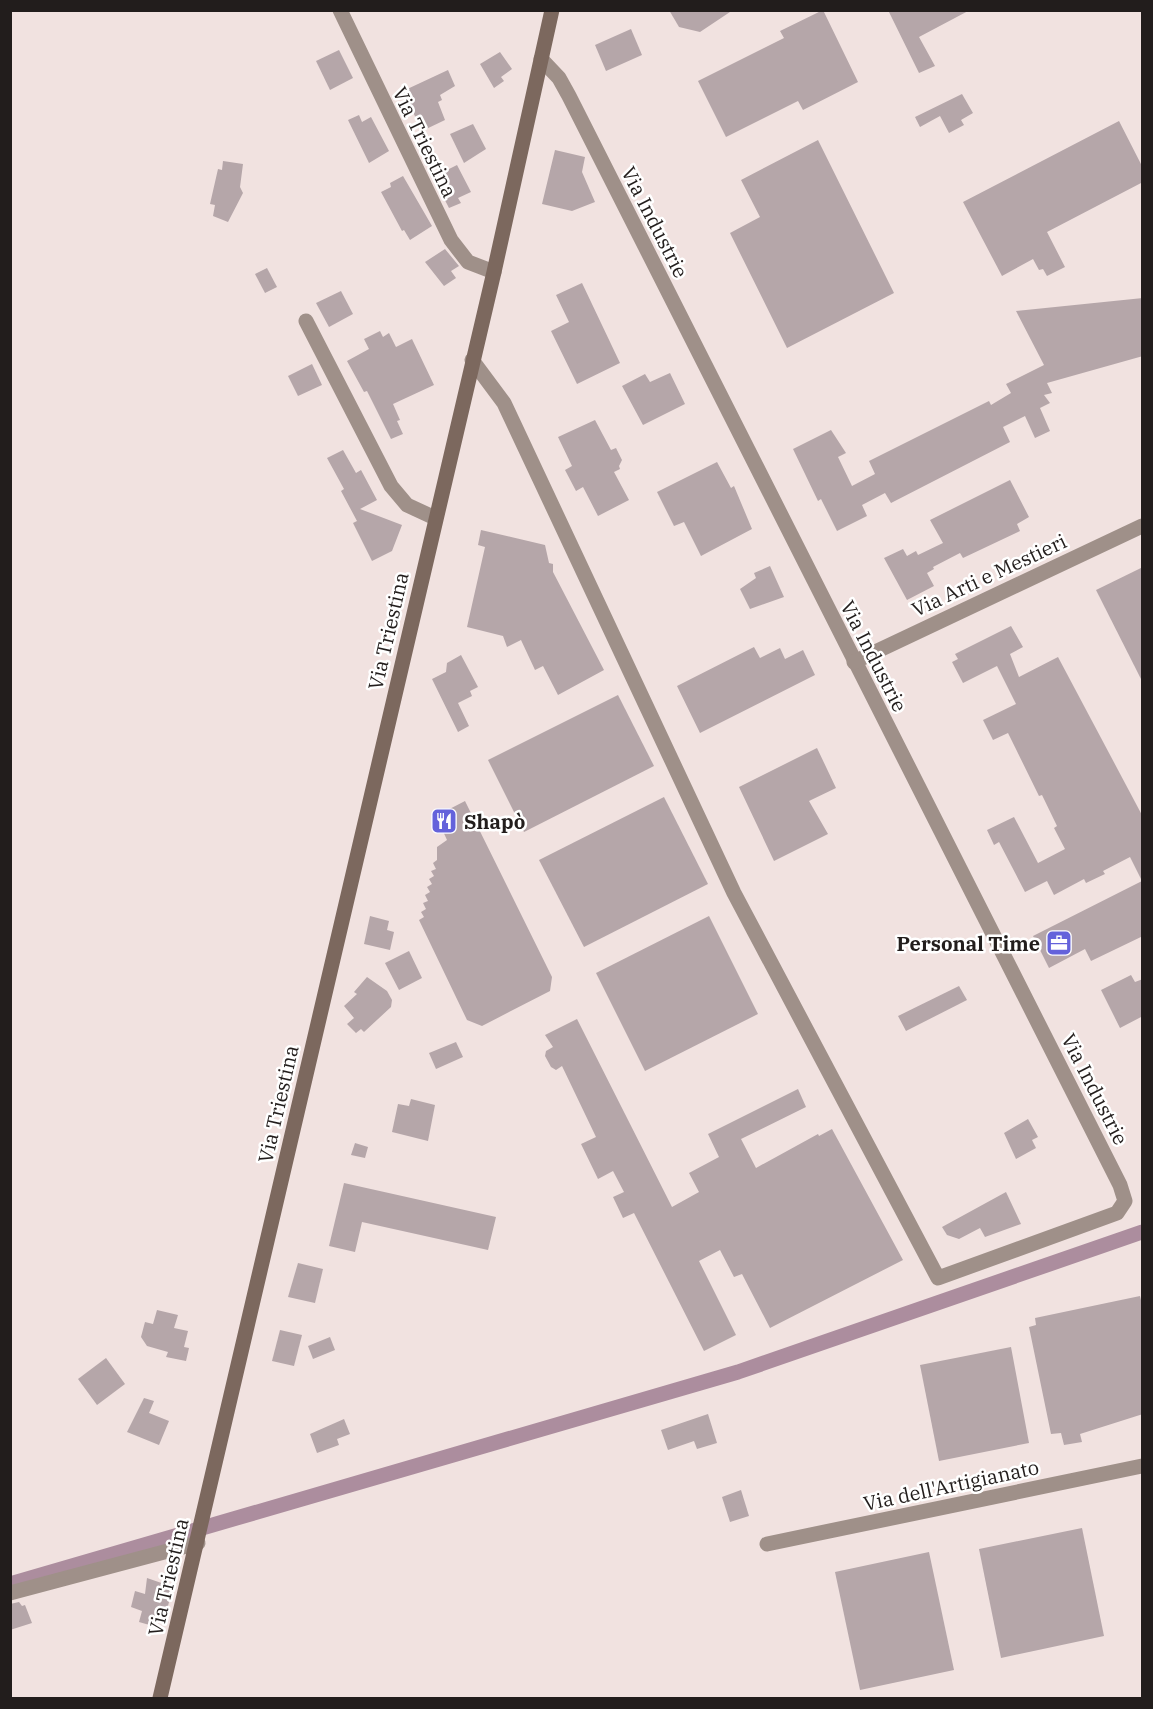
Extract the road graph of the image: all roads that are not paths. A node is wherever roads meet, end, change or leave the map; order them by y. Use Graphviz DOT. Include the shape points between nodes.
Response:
graph roads {
  1 [pos="340,10"];
  2 [pos="552,10"];
  3 [pos="541,59"];
  4 [pos="494,272"];
  5 [pos="306,321"];
  6 [pos="472,360"];
  7 [pos="435,518"];
  8 [pos="1143,526"];
  9 [pos="854,662"];
  10 [pos="1143,1466"];
  11 [pos="199,1539"];
  12 [pos="767,1544"];
  13 [pos="10,1593"];
  14 [pos="160,1698"];
  1 -- 4 [label="street, Via Triestina" via="451,240 468,262"];
  2 -- 3 [label="main road, Via Triestina"];
  3 -- 4 [label="main road, Via Triestina"];
  3 -- 9 [label="street, Via Industrie" via="569,96"];
  4 -- 6 [label="main road, Via Triestina"];
  5 -- 7 [label="street" via="391,486 407,505"];
  6 -- 7 [label="main road, Via Triestina"];
  6 -- 9 [label="street, Via Industrie" via="504,403 734,893 938,1278 1117,1213 1125,1202 1120,1185"];
  7 -- 11 [label="main road, Via Triestina"];
  8 -- 9 [label="street, Via Arti e Mestieri"];
  10 -- 12 [label="street, Via dell'Artigianato"];
  11 -- 13 [label="street"];
  11 -- 14 [label="main road, Via Triestina"];
}
